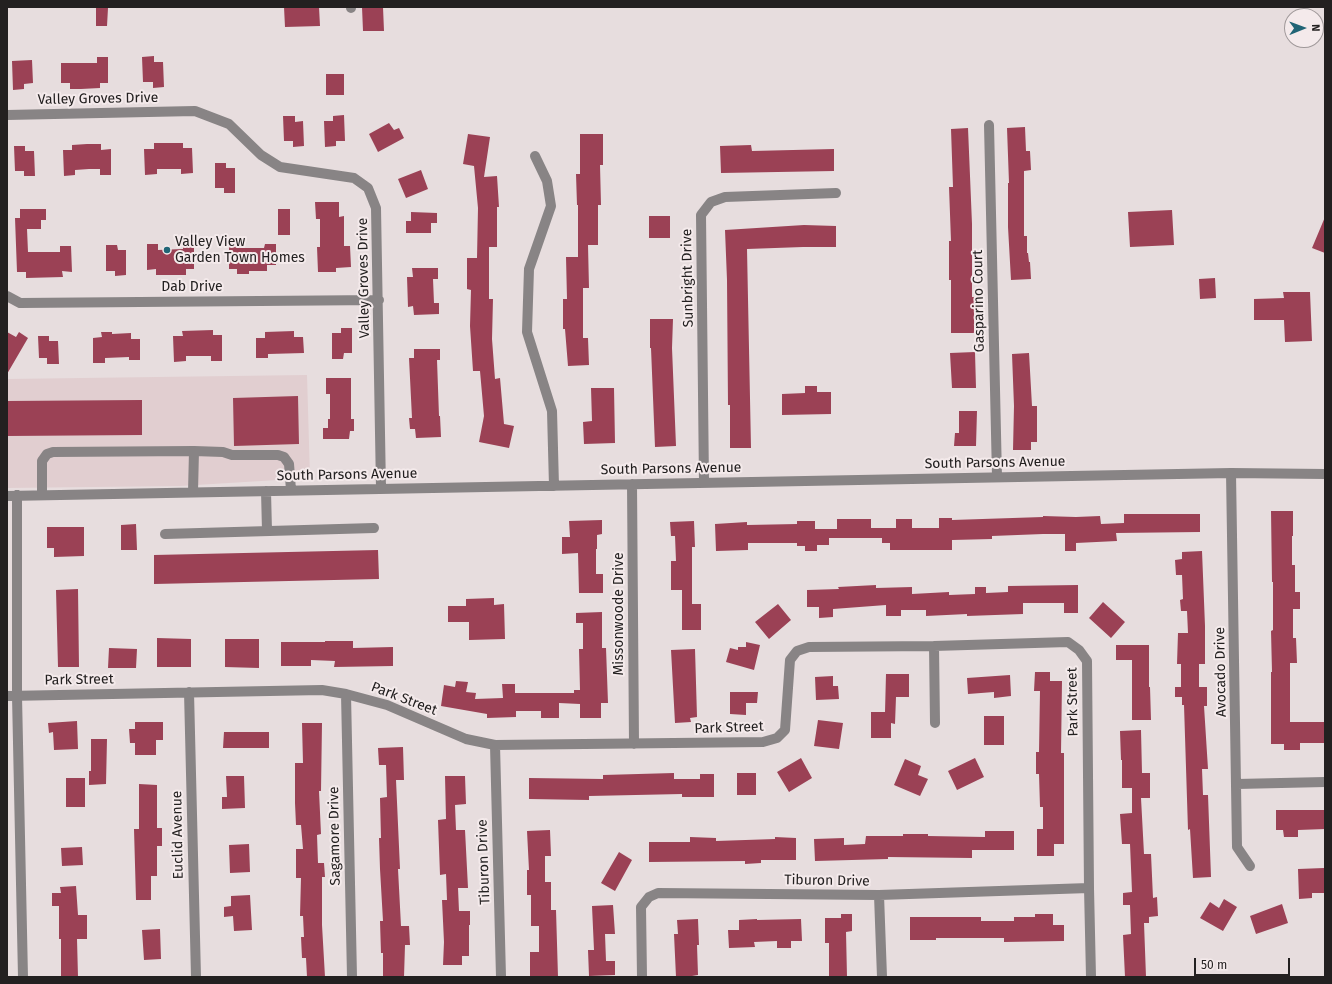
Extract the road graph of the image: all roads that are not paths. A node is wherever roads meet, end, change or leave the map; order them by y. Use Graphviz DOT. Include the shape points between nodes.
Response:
graph roads {
  1 [pos="7,115"];
  2 [pos="989,125"];
  3 [pos="535,156"];
  4 [pos="836,193"];
  5 [pos="8,297"];
  6 [pos="379,300"];
  7 [pos="194,451"];
  8 [pos="1231,473"];
  9 [pos="1325,474"];
  10 [pos="997,477"];
  11 [pos="704,483"];
  12 [pos="632,484"];
  13 [pos="554,486"];
  14 [pos="381,489"];
  15 [pos="291,490"];
  16 [pos="266,491"];
  17 [pos="193,492"];
  18 [pos="10,495"];
  19 [pos="42,495"];
  20 [pos="374,528"];
  21 [pos="267,531"];
  22 [pos="164,534"];
  23 [pos="934,646"];
  24 [pos="189,692"];
  25 [pos="346,694"];
  26 [pos="12,696"];
  27 [pos="935,724"];
  28 [pos="634,744"];
  29 [pos="495,745"];
  30 [pos="1325,782"];
  31 [pos="1237,784"];
  32 [pos="1250,866"];
  33 [pos="1089,888"];
  34 [pos="879,895"];
  35 [pos="23,977"];
  36 [pos="196,977"];
  37 [pos="352,977"];
  38 [pos="501,977"];
  39 [pos="642,977"];
  40 [pos="882,977"];
  41 [pos="1091,977"];
  1 -- 6 [label="street, Valley Groves Drive" via="195,111 229,124 261,155 280,167 354,178 368,188 376,208"];
  2 -- 10 [label="street, Gasparino Court"];
  3 -- 13 [label="street" via="547,181 550,206 529,269 527,332 552,411"];
  4 -- 11 [label="street, Sunbright Drive" via="725,197 711,202 701,214"];
  5 -- 6 [label="street, Dab Drive" via="20,303"];
  6 -- 14 [label="street, Valley Groves Drive"];
  7 -- 15 [label="street" via="284,457 289,464"];
  7 -- 17 [label="street"];
  7 -- 19 [label="street" via="53,452 47,454 42,461"];
  8 -- 9 [label="street, South Parsons Avenue"];
  8 -- 10 [label="street, South Parsons Avenue"];
  8 -- 31 [label="street, Avocado Drive"];
  10 -- 11 [label="street, South Parsons Avenue"];
  11 -- 12 [label="street, South Parsons Avenue"];
  12 -- 13 [label="street, South Parsons Avenue"];
  12 -- 28 [label="street, Missonwoode Drive"];
  13 -- 14 [label="street, South Parsons Avenue"];
  14 -- 15 [label="street, South Parsons Avenue"];
  15 -- 16 [label="street, South Parsons Avenue"];
  16 -- 17 [label="street, South Parsons Avenue"];
  16 -- 21 [label="street"];
  17 -- 19 [label="street, South Parsons Avenue"];
  18 -- 19 [label="street, South Parsons Avenue"];
  18 -- 26 [label="street"];
  20 -- 21 [label="street"];
  21 -- 22 [label="street"];
  23 -- 27 [label="street"];
  23 -- 28 [label="street, Park Street" via="809,647 797,651 790,660 785,730 777,738 763,742"];
  23 -- 33 [label="street, Park Street" via="1068,642 1079,650 1087,661"];
  24 -- 25 [label="street, Park Street" via="322,690"];
  24 -- 26 [label="street, Park Street"];
  24 -- 36 [label="street, Euclid Avenue"];
  25 -- 29 [label="street, Park Street" via="387,705 466,739"];
  25 -- 37 [label="street, Sagamore Drive"];
  26 -- 35 [label="street"];
  28 -- 29 [label="street, Park Street"];
  29 -- 38 [label="street, Tiburon Drive"];
  30 -- 31 [label="street"];
  31 -- 32 [label="street, Avocado Drive" via="1237,847"];
  33 -- 34 [label="street, Tiburon Drive"];
  33 -- 41 [label="street, Park Street"];
  34 -- 39 [label="street, Tiburon Drive" via="658,893 649,897 641,907"];
  34 -- 40 [label="street"];
}
